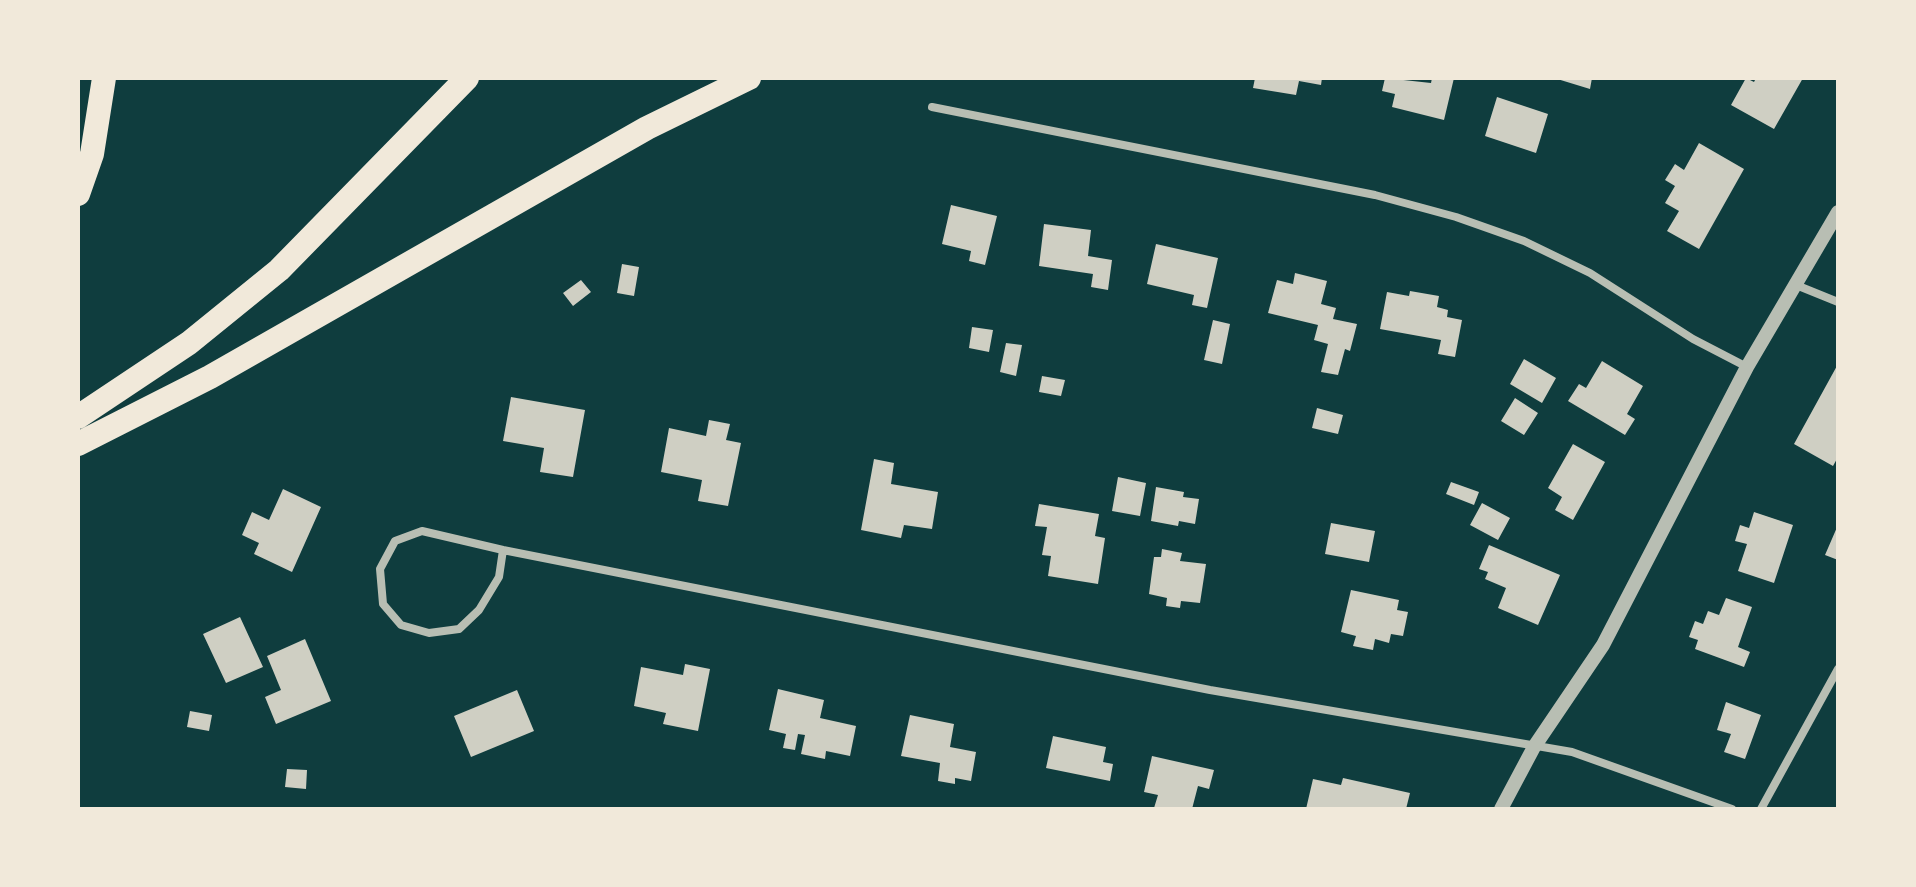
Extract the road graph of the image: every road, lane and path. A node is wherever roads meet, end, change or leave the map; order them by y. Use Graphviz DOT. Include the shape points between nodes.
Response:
graph roads {
  1 [pos="104,78"];
  2 [pos="467,78"];
  3 [pos="749,78"];
  4 [pos="932,107"];
  5 [pos="78,194"];
  6 [pos="1838,212"];
  7 [pos="1796,285"];
  8 [pos="1838,302"];
  9 [pos="1747,367"];
  10 [pos="78,417"];
  11 [pos="78,444"];
  12 [pos="503,550"];
  13 [pos="1838,669"];
  14 [pos="1534,747"];
  15 [pos="1501,809"];
  16 [pos="1732,809"];
  17 [pos="1761,809"];
  1 -- 5 [label="highway" via="92,154"];
  2 -- 10 [label="highway" via="256,290 165,361"];
  3 -- 11 [label="highway" via="647,128 210,377"];
  4 -- 9 [label="street" via="1375,195 1456,217 1524,241 1590,273"];
  6 -- 7 [label="street"];
  7 -- 8 [label="street"];
  7 -- 9 [label="street"];
  9 -- 14 [label="street" via="1603,645"];
  12 -- 12 [label="street" via="422,531 395,541 380,569 383,604 401,625 429,633 459,629 479,610 499,577"];
  12 -- 14 [label="street" via="1210,690"];
  13 -- 17 [label="street"];
  14 -- 15 [label="street"];
  14 -- 16 [label="street" via="1572,752"];
}
